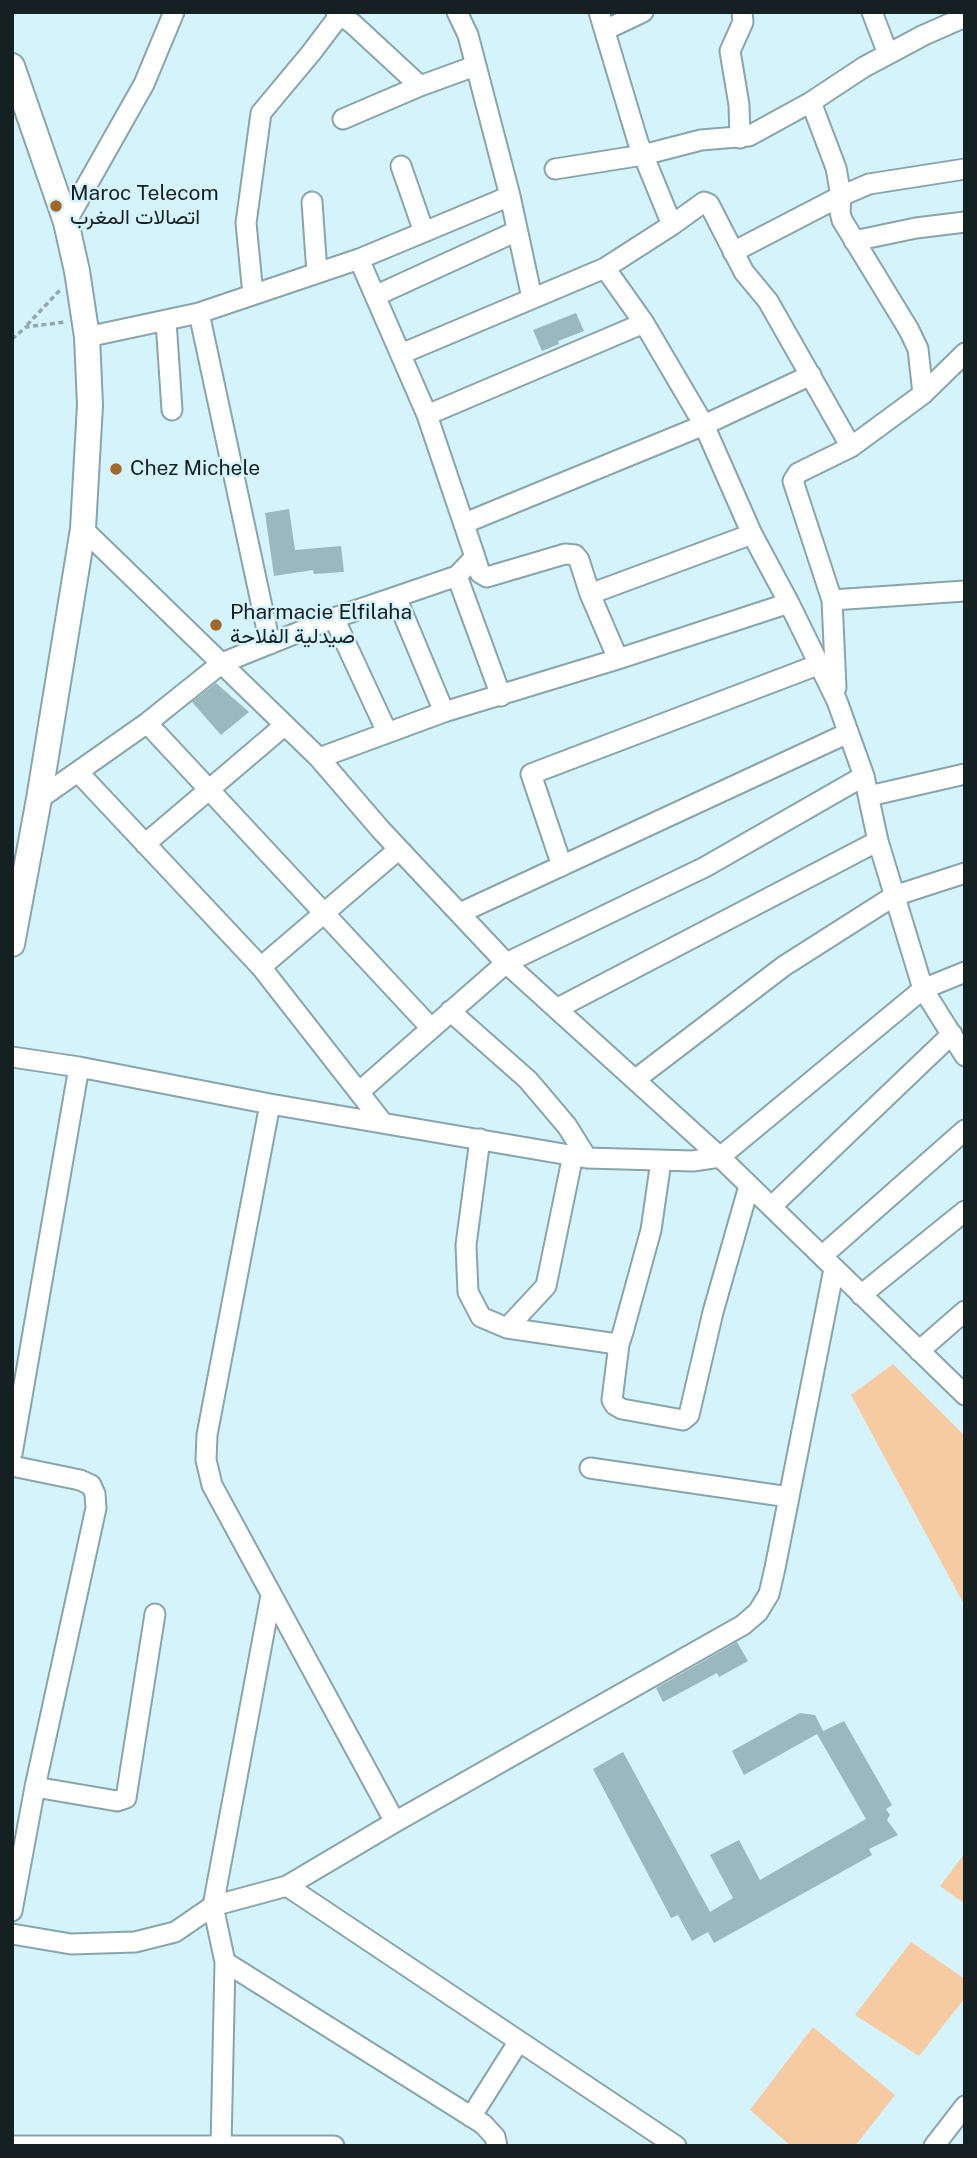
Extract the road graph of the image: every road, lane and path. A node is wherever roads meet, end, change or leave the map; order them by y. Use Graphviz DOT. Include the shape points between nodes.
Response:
graph roads {
  1 [pos="457,12"];
  2 [pos="643,12"];
  3 [pos="742,12"];
  4 [pos="872,12"];
  5 [pos="173,13"];
  6 [pos="339,13"];
  7 [pos="965,18"];
  8 [pos="602,21"];
  9 [pos="888,54"];
  10 [pos="12,66"];
  11 [pos="475,66"];
  12 [pos="420,86"];
  13 [pos="811,102"];
  14 [pos="343,119"];
  15 [pos="740,138"];
  16 [pos="643,155"];
  17 [pos="401,166"];
  18 [pos="555,169"];
  19 [pos="965,169"];
  20 [pos="510,196"];
  21 [pos="841,196"];
  22 [pos="312,202"];
  23 [pos="66,222"];
  24 [pos="965,222"];
  25 [pos="672,225"];
  26 [pos="517,231"];
  27 [pos="424,232"];
  28 [pos="854,241"];
  29 [pos="733,251"];
  30 [pos="359,259"];
  31 [pos="605,268"];
  32 [pos="77,271"];
  33 [pos="317,273"];
  34 [pos="253,295"];
  35 [pos="375,296"];
  36 [pos="533,298"];
  37 [pos="199,313"];
  38 [pos="166,321"];
  39 [pos="644,323"];
  40 [pos="26,327"];
  41 [pos="86,328"];
  42 [pos="12,339"];
  43 [pos="965,353"];
  44 [pos="401,354"];
  45 [pos="811,375"];
  46 [pos="923,394"];
  47 [pos="172,410"];
  48 [pos="427,415"];
  49 [pos="704,425"];
  50 [pos="851,447"];
  51 [pos="465,523"];
  52 [pos="83,529"];
  53 [pos="752,534"];
  54 [pos="475,557"];
  55 [pos="457,576"];
  56 [pos="965,592"];
  57 [pos="590,594"];
  58 [pos="396,597"];
  59 [pos="832,600"];
  60 [pos="789,603"];
  61 [pos="334,618"];
  62 [pos="270,644"];
  63 [pos="618,660"];
  64 [pos="222,663"];
  65 [pos="820,664"];
  66 [pos="500,696"];
  67 [pos="837,701"];
  68 [pos="444,712"];
  69 [pos="147,723"];
  70 [pos="285,725"];
  71 [pos="387,732"];
  72 [pos="848,733"];
  73 [pos="318,758"];
  74 [pos="78,772"];
  75 [pos="864,775"];
  76 [pos="965,775"];
  77 [pos="209,790"];
  78 [pos="869,796"];
  79 [pos="39,799"];
  80 [pos="878,841"];
  81 [pos="145,844"];
  82 [pos="399,849"];
  83 [pos="562,866"];
  84 [pos="965,873"];
  85 [pos="894,897"];
  86 [pos="323,913"];
  87 [pos="460,913"];
  88 [pos="12,944"];
  89 [pos="506,963"];
  90 [pos="261,967"];
  91 [pos="965,972"];
  92 [pos="923,989"];
  93 [pos="558,1008"];
  94 [pos="450,1011"];
  95 [pos="430,1027"];
  96 [pos="953,1034"];
  97 [pos="965,1056"];
  98 [pos="12,1057"];
  99 [pos="79,1066"];
  100 [pos="636,1079"];
  101 [pos="359,1092"];
  102 [pos="270,1104"];
  103 [pos="383,1123"];
  104 [pos="965,1130"];
  105 [pos="480,1139"];
  106 [pos="580,1156"];
  107 [pos="720,1157"];
  108 [pos="661,1161"];
  109 [pos="749,1186"];
  110 [pos="772,1206"];
  111 [pos="965,1211"];
  112 [pos="828,1263"];
  113 [pos="861,1295"];
  114 [pos="965,1311"];
  115 [pos="507,1328"];
  116 [pos="619,1344"];
  117 [pos="919,1351"];
  118 [pos="965,1395"];
  119 [pos="12,1454"];
  120 [pos="12,1466"];
  121 [pos="590,1468"];
  122 [pos="789,1497"];
  123 [pos="271,1594"];
  124 [pos="155,1614"];
  125 [pos="35,1787"];
  126 [pos="395,1822"];
  127 [pos="287,1886"];
  128 [pos="213,1906"];
  129 [pos="12,1911"];
  130 [pos="12,1934"];
  131 [pos="225,1962"];
  132 [pos="519,2042"];
  133 [pos="965,2106"];
  134 [pos="471,2117"];
  135 [pos="221,2145"];
  136 [pos="12,2146"];
  137 [pos="334,2146"];
  138 [pos="497,2146"];
  139 [pos="676,2146"];
  140 [pos="934,2146"];
  1 -- 11 [label="street"];
  2 -- 8 [label="street"];
  3 -- 15 [label="street" via="743,22 730,51"];
  4 -- 9 [label="street"];
  5 -- 23 [label="street" via="144,84"];
  6 -- 12 [label="street"];
  6 -- 34 [label="street" via="261,113 246,223"];
  7 -- 9 [label="street"];
  8 -- 16 [label="street"];
  9 -- 13 [label="street"];
  10 -- 23 [label="main road"];
  11 -- 12 [label="street"];
  11 -- 20 [label="street"];
  12 -- 14 [label="street"];
  13 -- 15 [label="street"];
  13 -- 21 [label="street" via="836,168"];
  15 -- 16 [label="street" via="701,139"];
  16 -- 18 [label="street"];
  16 -- 25 [label="street"];
  17 -- 27 [label="street"];
  19 -- 21 [label="street" via="869,184"];
  20 -- 26 [label="street"];
  20 -- 27 [label="street"];
  21 -- 28 [label="street" via="840,212"];
  21 -- 29 [label="street"];
  22 -- 33 [label="street"];
  23 -- 32 [label="main road"];
  24 -- 28 [label="street"];
  25 -- 29 [label="street" via="707,202"];
  25 -- 31 [label="street"];
  26 -- 35 [label="street"];
  26 -- 36 [label="street"];
  27 -- 30 [label="street"];
  28 -- 46 [label="street" via="899,310 918,349"];
  29 -- 45 [label="street"];
  30 -- 33 [label="street"];
  30 -- 35 [label="street"];
  31 -- 36 [label="street"];
  31 -- 39 [label="street"];
  32 -- 40 [label="path"];
  32 -- 41 [label="main road"];
  33 -- 34 [label="street"];
  34 -- 37 [label="street"];
  35 -- 44 [label="street"];
  36 -- 44 [label="street"];
  37 -- 38 [label="street"];
  37 -- 62 [label="street"];
  38 -- 41 [label="street"];
  38 -- 47 [label="street"];
  39 -- 48 [label="street"];
  39 -- 49 [label="street"];
  40 -- 41 [label="path"];
  40 -- 42 [label="path"];
  41 -- 52 [label="main road" via="90,405"];
  43 -- 46 [label="street"];
  44 -- 48 [label="street"];
  45 -- 49 [label="street"];
  45 -- 50 [label="street"];
  46 -- 50 [label="street"];
  48 -- 51 [label="street"];
  49 -- 51 [label="street"];
  49 -- 53 [label="street"];
  50 -- 59 [label="street" via="798,473 793,481"];
  51 -- 54 [label="street"];
  52 -- 64 [label="street"];
  52 -- 79 [label="main road"];
  53 -- 57 [label="street"];
  53 -- 60 [label="street"];
  54 -- 55 [label="street"];
  54 -- 57 [label="street" via="480,573 487,577 569,553 579,560"];
  55 -- 58 [label="street"];
  55 -- 66 [label="street"];
  56 -- 59 [label="street"];
  57 -- 63 [label="street"];
  58 -- 61 [label="street"];
  58 -- 68 [label="street"];
  59 -- 67 [label="street"];
  60 -- 63 [label="street"];
  60 -- 65 [label="street"];
  61 -- 62 [label="street"];
  61 -- 71 [label="street"];
  62 -- 64 [label="street"];
  63 -- 66 [label="street"];
  64 -- 69 [label="street"];
  64 -- 70 [label="street"];
  65 -- 67 [label="street"];
  65 -- 83 [label="street" via="531,774"];
  66 -- 68 [label="street"];
  67 -- 72 [label="street"];
  68 -- 71 [label="street"];
  69 -- 74 [label="street"];
  69 -- 77 [label="street"];
  70 -- 73 [label="street"];
  70 -- 77 [label="street"];
  71 -- 73 [label="street"];
  72 -- 75 [label="street"];
  72 -- 83 [label="street"];
  73 -- 82 [label="street"];
  74 -- 79 [label="street"];
  74 -- 81 [label="street"];
  75 -- 78 [label="street"];
  75 -- 89 [label="street" via="705,867"];
  76 -- 78 [label="street"];
  77 -- 81 [label="street"];
  77 -- 86 [label="street"];
  78 -- 80 [label="street"];
  79 -- 88 [label="main road"];
  80 -- 85 [label="street"];
  80 -- 93 [label="street"];
  81 -- 90 [label="street"];
  82 -- 86 [label="street"];
  82 -- 87 [label="street"];
  83 -- 87 [label="street"];
  84 -- 85 [label="street"];
  85 -- 92 [label="street"];
  85 -- 100 [label="street" via="784,966"];
  86 -- 90 [label="street"];
  86 -- 95 [label="street"];
  87 -- 89 [label="street"];
  89 -- 93 [label="street"];
  89 -- 94 [label="street"];
  90 -- 101 [label="street"];
  91 -- 92 [label="street"];
  92 -- 96 [label="street"];
  92 -- 107 [label="street"];
  93 -- 100 [label="street"];
  94 -- 95 [label="street"];
  94 -- 106 [label="street" via="528,1080 567,1126"];
  95 -- 101 [label="street"];
  96 -- 97 [label="street"];
  96 -- 110 [label="street"];
  98 -- 99 [label="street"];
  99 -- 102 [label="street"];
  99 -- 119 [label="street"];
  100 -- 107 [label="street"];
  101 -- 103 [label="street"];
  102 -- 103 [label="street"];
  102 -- 123 [label="street" via="206,1460 212,1485"];
  103 -- 105 [label="street"];
  104 -- 112 [label="street"];
  105 -- 106 [label="street"];
  105 -- 115 [label="street" via="466,1245 468,1292 481,1317"];
  106 -- 108 [label="street"];
  106 -- 115 [label="street" via="546,1286"];
  107 -- 108 [label="street"];
  107 -- 109 [label="street"];
  108 -- 116 [label="street" via="650,1230"];
  109 -- 110 [label="street"];
  109 -- 116 [label="street" via="689,1415 683,1420 615,1405"];
  110 -- 112 [label="street"];
  111 -- 113 [label="street"];
  112 -- 113 [label="street"];
  112 -- 122 [label="street"];
  113 -- 117 [label="street"];
  114 -- 117 [label="street"];
  115 -- 116 [label="street"];
  117 -- 118 [label="street"];
  120 -- 125 [label="street" via="80,1480 91,1485 95,1494 96,1508"];
  121 -- 122 [label="street"];
  122 -- 126 [label="street" via="769,1594 758,1612"];
  123 -- 126 [label="street"];
  123 -- 128 [label="street"];
  124 -- 125 [label="street" via="126,1798 117,1801"];
  125 -- 129 [label="street"];
  126 -- 127 [label="street"];
  127 -- 128 [label="street"];
  127 -- 132 [label="street"];
  128 -- 130 [label="street" via="175,1932 135,1942 71,1944"];
  128 -- 131 [label="street"];
  131 -- 134 [label="street"];
  131 -- 135 [label="street"];
  132 -- 134 [label="street"];
  132 -- 139 [label="street"];
  133 -- 140 [label="street"];
  134 -- 138 [label="street" via="495,2137"];
  135 -- 136 [label="street"];
  135 -- 137 [label="street"];
}
